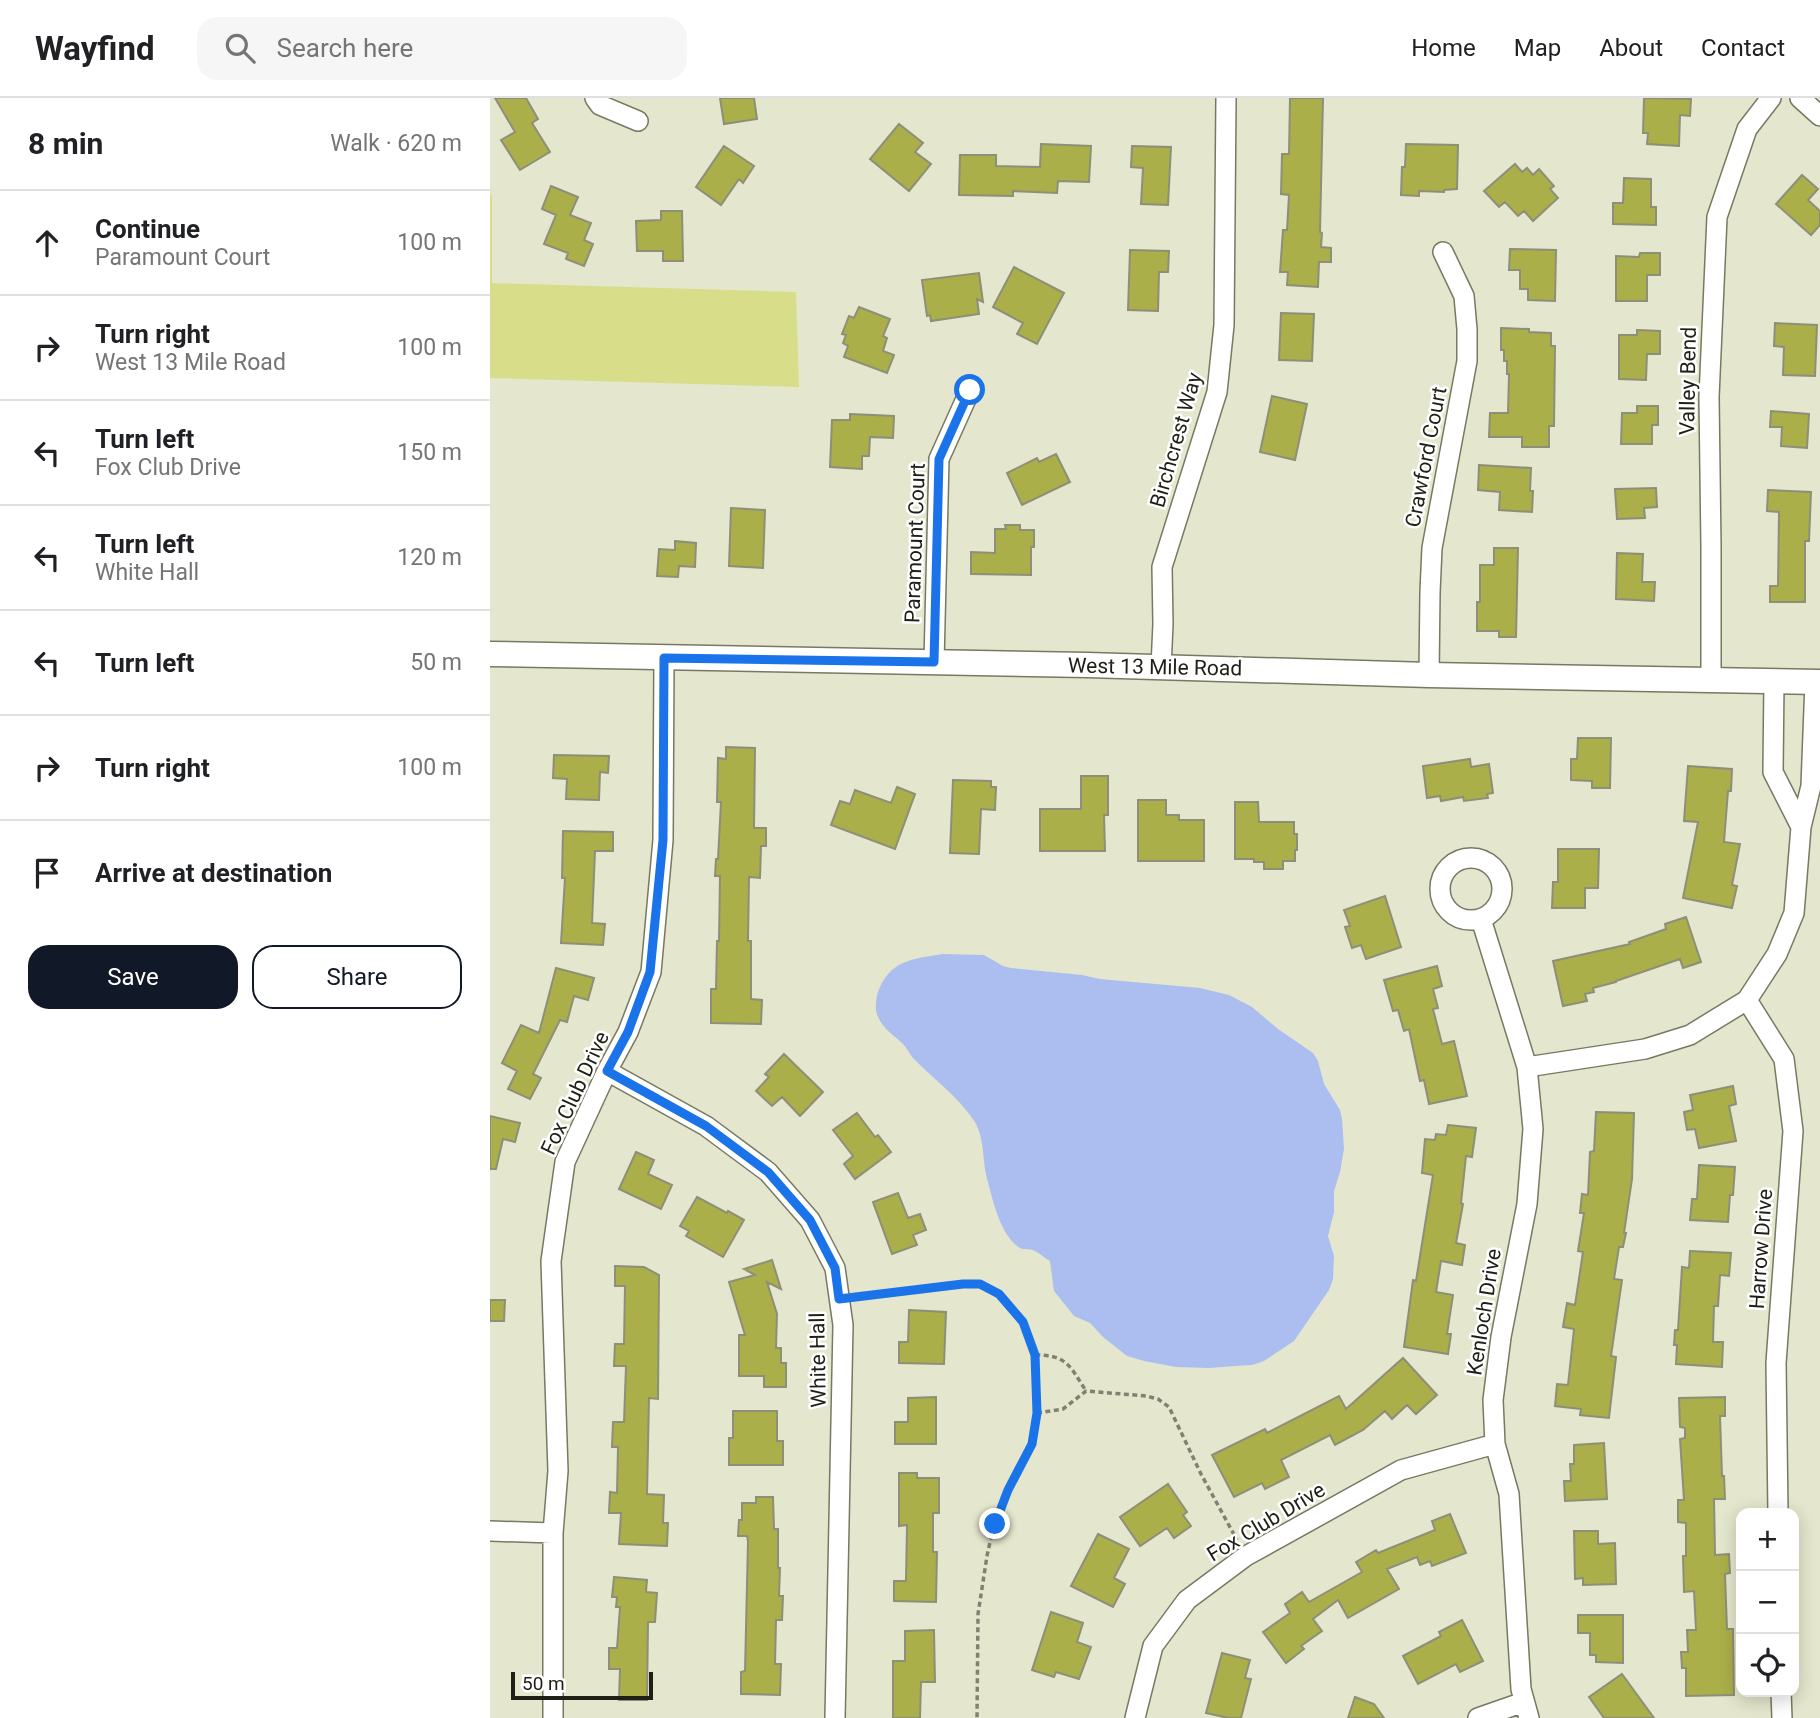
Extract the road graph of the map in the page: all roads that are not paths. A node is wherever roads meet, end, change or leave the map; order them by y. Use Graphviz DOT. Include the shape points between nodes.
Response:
graph roads {
  1 [pos="595,98"];
  2 [pos="1226,98"];
  3 [pos="1771,98"];
  4 [pos="1800,98"];
  5 [pos="1820,116"];
  6 [pos="638,121"];
  7 [pos="1443,252"];
  8 [pos="970,390"];
  9 [pos="490,654"];
  10 [pos="664,658"];
  11 [pos="934,662"];
  12 [pos="1161,667"];
  13 [pos="1429,675"];
  14 [pos="1711,679"];
  15 [pos="1774,681"];
  16 [pos="1818,682"];
  17 [pos="1801,827"];
  18 [pos="1481,919"];
  19 [pos="1747,1000"];
  20 [pos="1527,1067"];
  21 [pos="607,1071"];
  22 [pos="1495,1444"];
  23 [pos="1778,1508"];
  24 [pos="490,1531"];
  25 [pos="554,1533"];
  26 [pos="1781,1697"];
  27 [pos="1527,1710"];
  28 [pos="552,1718"];
  29 [pos="835,1718"];
  30 [pos="1135,1718"];
  31 [pos="1478,1718"];
  32 [pos="1782,1718"];
  1 -- 6 [label="street" via="600,105"];
  2 -- 12 [label="street, Birchcrest Way" via="1224,325 1217,392 1162,567"];
  3 -- 14 [label="street, Valley Bend" via="1747,129 1717,217 1709,397"];
  4 -- 5 [label="street"];
  7 -- 13 [label="street, Crawford Court" via="1464,296 1467,361 1432,548"];
  8 -- 11 [label="street, Paramount Court" via="939,459"];
  9 -- 10 [label="street, West 13 Mile Road"];
  10 -- 11 [label="street, West 13 Mile Road"];
  10 -- 21 [label="street, Fox Club Drive" via="663,840 650,972 628,1032"];
  11 -- 12 [label="street, West 13 Mile Road"];
  12 -- 13 [label="street, West 13 Mile Road"];
  13 -- 14 [label="street, West 13 Mile Road"];
  14 -- 15 [label="street, West 13 Mile Road"];
  15 -- 16 [label="street, West 13 Mile Road"];
  15 -- 17 [label="street" via="1773,772"];
  16 -- 17 [label="street" via="1811,786"];
  17 -- 19 [label="street" via="1794,913 1777,954"];
  18 -- 20 [label="street, Kenloch Drive"];
  19 -- 20 [label="street" via="1690,1035 1645,1049"];
  19 -- 23 [label="street, Harrow Drive" via="1784,1059 1793,1131 1776,1363"];
  20 -- 22 [label="street, Kenloch Drive" via="1533,1129 1527,1204 1501,1336 1493,1399"];
  21 -- 25 [label="street, Fox Club Drive" via="565,1162 551,1261 558,1471"];
  21 -- 29 [label="street, White Hall" via="706,1126 768,1172 810,1220 835,1268 843,1325"];
  22 -- 27 [label="street, Kenloch Drive" via="1509,1494 1521,1689"];
  22 -- 30 [label="street, Fox Club Drive" via="1401,1470 1246,1556 1186,1600 1153,1646"];
  24 -- 25 [label="street"];
  25 -- 28 [label="street, Fox Club Drive"];
  26 -- 32 [label="street"];
  27 -- 31 [label="street"];
}
